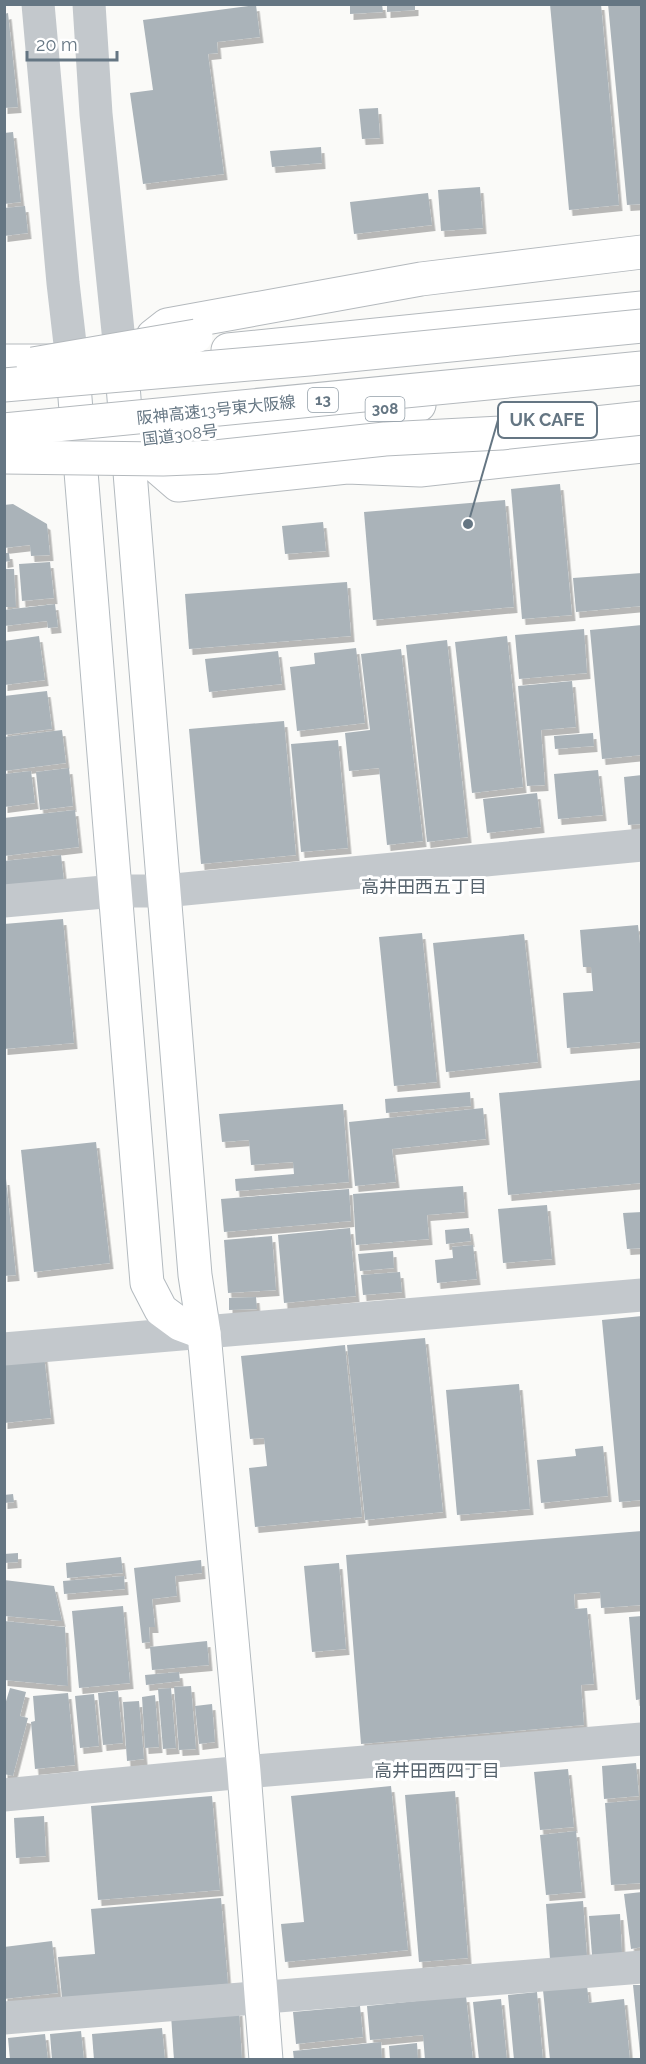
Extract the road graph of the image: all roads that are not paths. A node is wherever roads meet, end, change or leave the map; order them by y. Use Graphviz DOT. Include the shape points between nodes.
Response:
graph roads {
  1 [pos="38,4"];
  2 [pos="89,4"];
  3 [pos="642,252"];
  4 [pos="642,272"];
  5 [pos="642,308"];
  6 [pos="642,326"];
  7 [pos="4,361"];
  8 [pos="72,361"];
  9 [pos="121,361"];
  10 [pos="4,368"];
  11 [pos="642,368"];
  12 [pos="642,381"];
  13 [pos="4,385"];
  14 [pos="642,418"];
  15 [pos="4,430"];
  16 [pos="128,442"];
  17 [pos="79,445"];
  18 [pos="642,446"];
  19 [pos="4,456"];
  20 [pos="642,845"];
  21 [pos="116,891"];
  22 [pos="164,891"];
  23 [pos="4,901"];
  24 [pos="642,1295"];
  25 [pos="204,1333"];
  26 [pos="4,1349"];
  27 [pos="642,1739"];
  28 [pos="244,1772"];
  29 [pos="4,1795"];
  30 [pos="642,1967"];
  31 [pos="261,1997"];
  32 [pos="4,2018"];
  33 [pos="266,2060"];
  1 -- 8 [label="street"];
  2 -- 9 [label="street"];
  3 -- 9 [label="main road" via="422,279 167,325"];
  4 -- 10 [label="main road, bridge" via="494,288"];
  5 -- 9 [label="main road"];
  6 -- 13 [label="main road, bridge"];
  7 -- 8 [label="main road"];
  8 -- 9 [label="main road"];
  8 -- 17 [label="main road"];
  9 -- 16 [label="main road"];
  11 -- 15 [label="main road, 阪神高速13号東大阪線 / 13, bridge"];
  12 -- 16 [label="main road, 国道308号 / 308" via="502,394"];
  14 -- 19 [label="main road, bridge" via="215,457"];
  16 -- 17 [label="main road, 国道308号 / 308"];
  16 -- 18 [label="main road" via="178,485 347,467 420,470"];
  16 -- 22 [label="main road"];
  17 -- 19 [label="main road, 国道308号 / 308"];
  17 -- 21 [label="main road"];
  20 -- 22 [label="street"];
  21 -- 22 [label="street"];
  21 -- 23 [label="street"];
  21 -- 25 [label="main road" via="147,1283 161,1310 180,1324"];
  22 -- 25 [label="main road" via="195,1275"];
  24 -- 25 [label="street"];
  25 -- 26 [label="street"];
  25 -- 28 [label="main road"];
  27 -- 28 [label="street"];
  28 -- 29 [label="street"];
  28 -- 31 [label="main road"];
  30 -- 31 [label="street"];
  31 -- 32 [label="street"];
  31 -- 33 [label="main road"];
}
